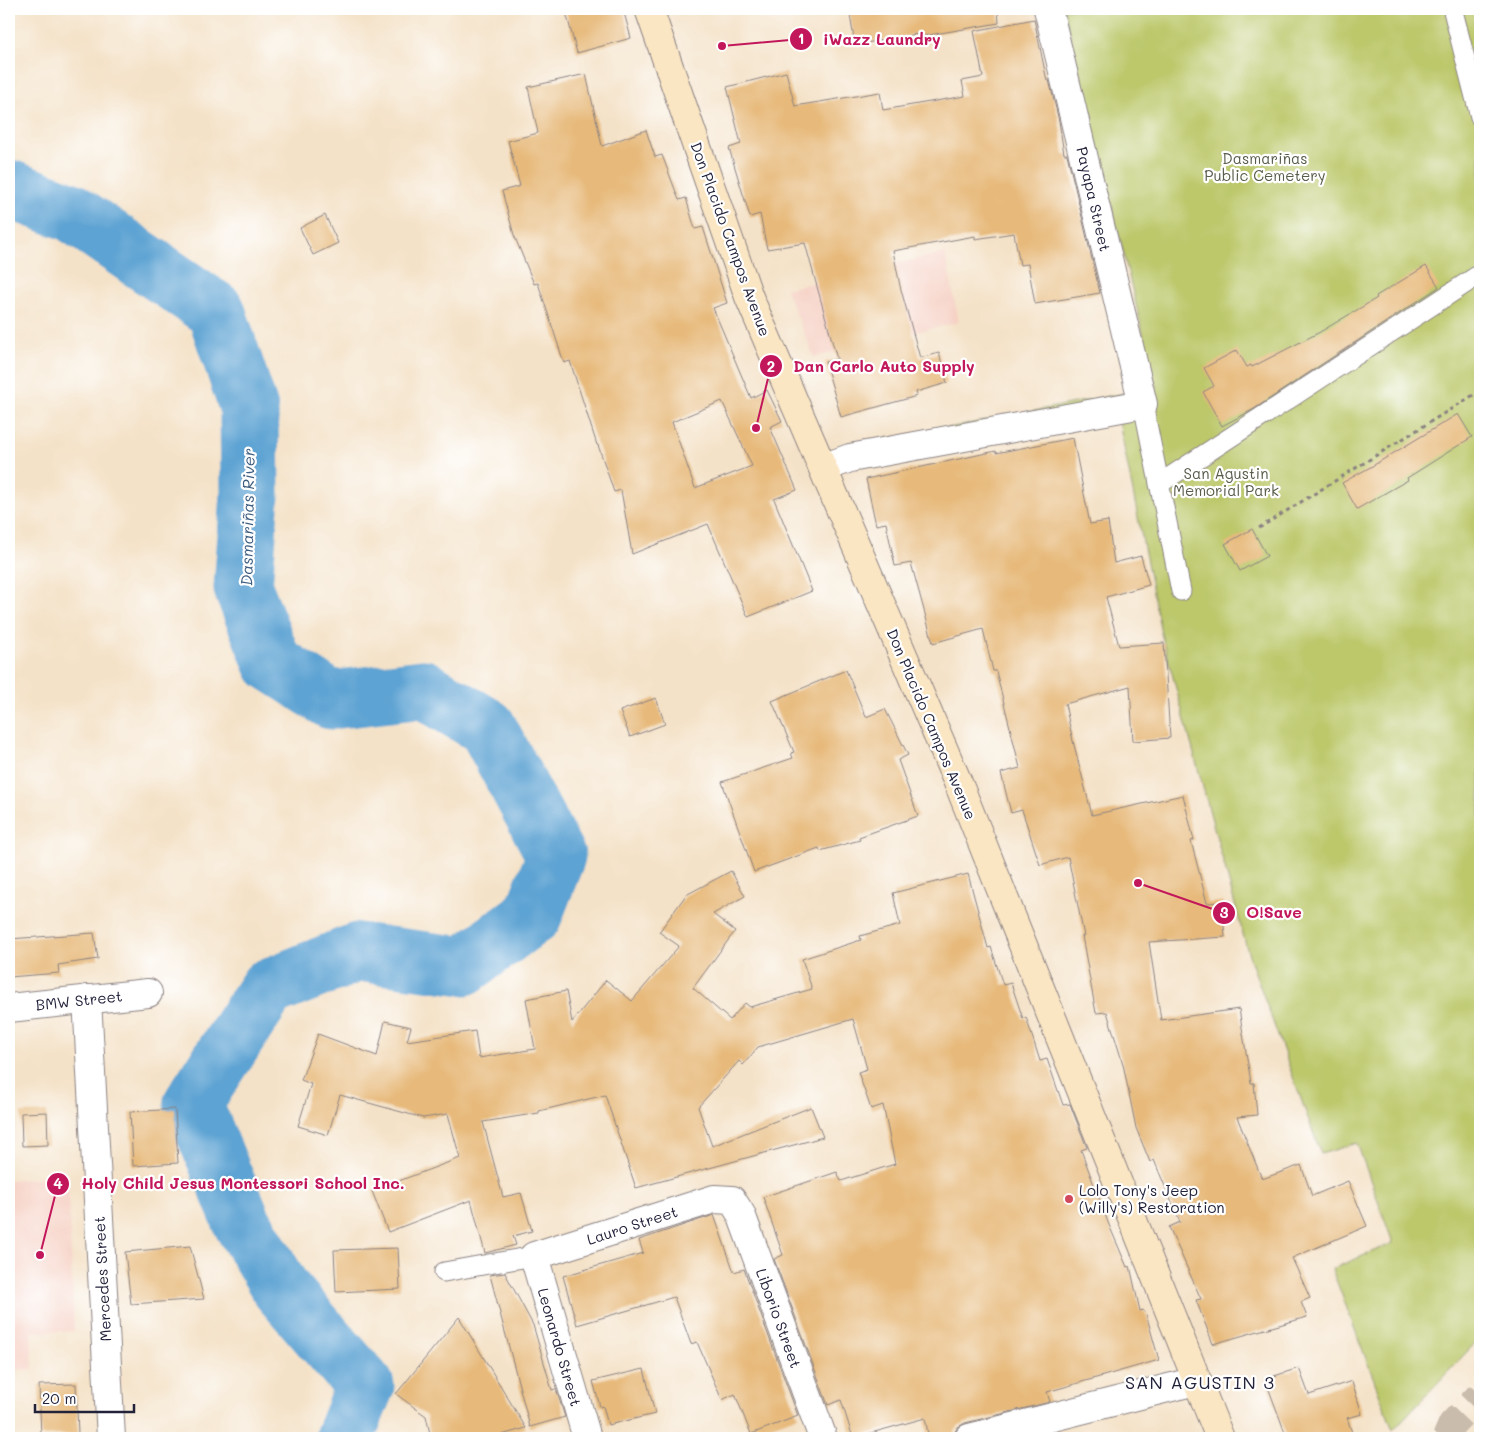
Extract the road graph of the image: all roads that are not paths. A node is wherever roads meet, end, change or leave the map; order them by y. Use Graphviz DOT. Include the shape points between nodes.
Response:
graph roads {
  1 [pos="649,9"];
  2 [pos="1048,9"];
  3 [pos="1453,11"];
  4 [pos="1480,117"];
  5 [pos="1480,274"];
  6 [pos="1141,397"];
  7 [pos="823,468"];
  8 [pos="1159,484"];
  9 [pos="1181,591"];
  10 [pos="148,992"];
  11 [pos="87,999"];
  12 [pos="9,1008"];
  13 [pos="732,1200"];
  14 [pos="534,1256"];
  15 [pos="444,1272"];
  16 [pos="1196,1381"];
  17 [pos="111,1438"];
  18 [pos="587,1438"];
  19 [pos="822,1438"];
  20 [pos="969,1438"];
  21 [pos="1220,1438"];
  1 -- 7 [label="main road, Don Placido Campos Avenue" via="749,297"];
  2 -- 6 [label="street, Payapa Street"];
  3 -- 4 [label="lane"];
  5 -- 8 [label="lane"];
  6 -- 7 [label="street" via="850,458"];
  6 -- 8 [label="lane"];
  7 -- 16 [label="main road, Don Placido Campos Avenue" via="959,785"];
  8 -- 9 [label="lane"];
  10 -- 11 [label="street, BMW Street"];
  11 -- 12 [label="street, BMW Street"];
  11 -- 17 [label="street, Mercedes Street"];
  13 -- 14 [label="street, Lauro Street" via="714,1199"];
  13 -- 19 [label="street, Liborio Street" via="741,1214"];
  14 -- 15 [label="lane"];
  14 -- 18 [label="street, Leonardo Street"];
  16 -- 20 [label="street"];
  16 -- 21 [label="main road, Don Placido Campos Avenue"];
}
